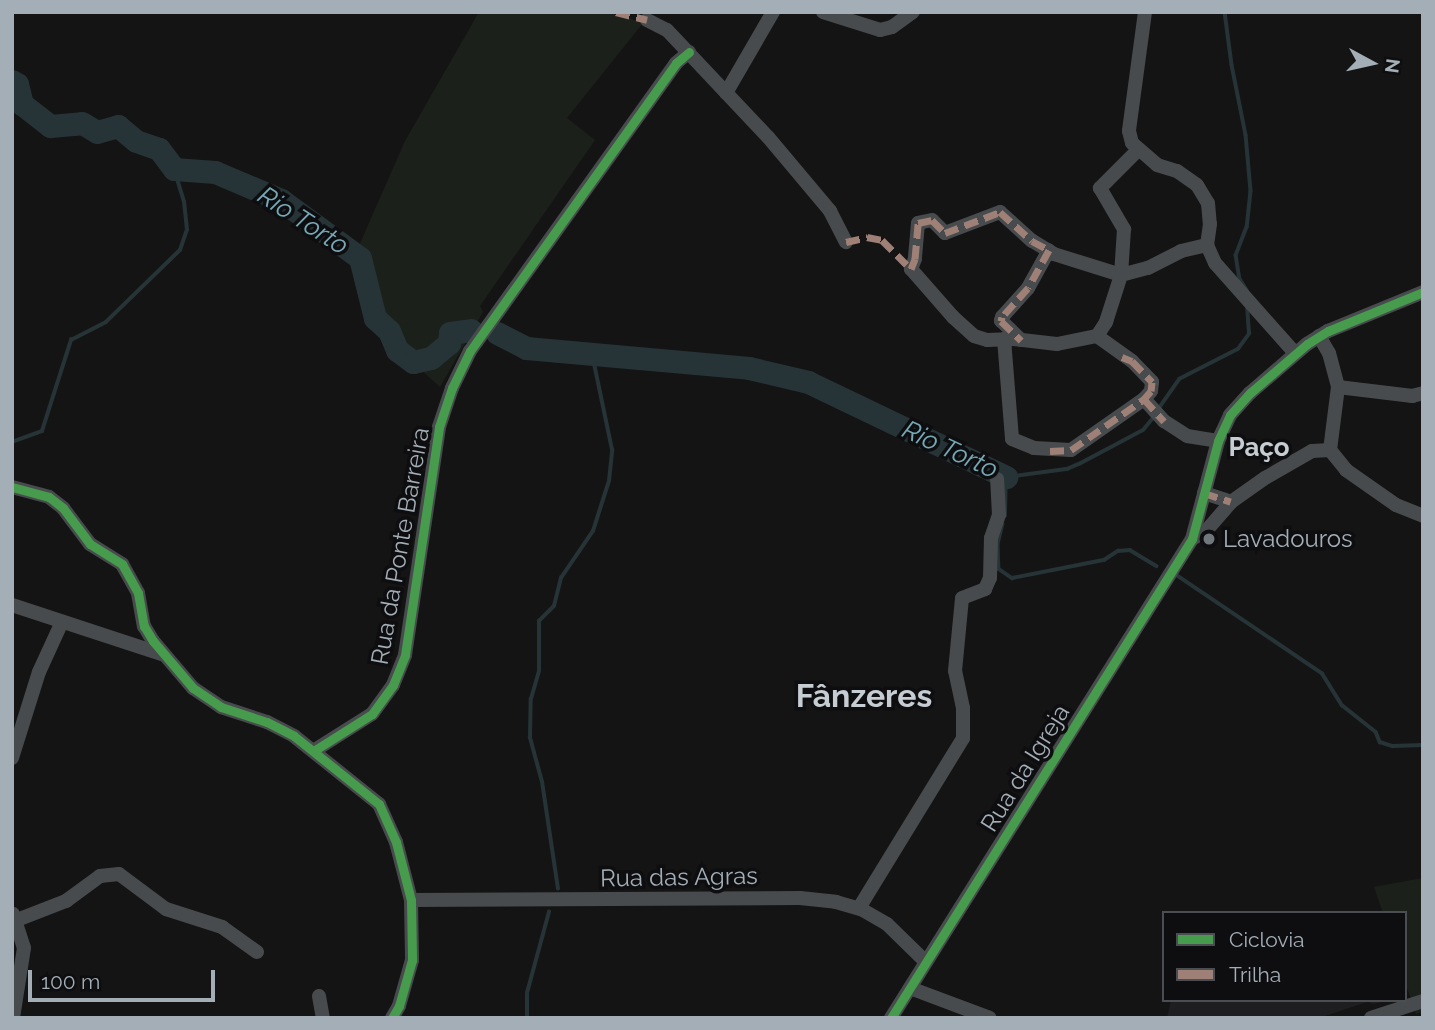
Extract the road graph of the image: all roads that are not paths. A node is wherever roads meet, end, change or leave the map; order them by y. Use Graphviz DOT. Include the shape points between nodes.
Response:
graph roads {
  1 [pos="773,12"];
  2 [pos="823,12"];
  3 [pos="913,12"];
  4 [pos="1144,12"];
  5 [pos="647,20"];
  6 [pos="689,52"];
  7 [pos="726,93"];
  8 [pos="1138,150"];
  9 [pos="846,242"];
  10 [pos="1207,245"];
  11 [pos="1049,250"];
  12 [pos="1121,275"];
  13 [pos="1423,292"];
  14 [pos="1097,336"];
  15 [pos="1319,336"];
  16 [pos="1004,339"];
  17 [pos="1021,340"];
  18 [pos="1295,353"];
  19 [pos="1338,387"];
  20 [pos="1423,393"];
  21 [pos="1144,399"];
  22 [pos="1218,440"];
  23 [pos="1330,450"];
  24 [pos="998,480"];
  25 [pos="12,487"];
  26 [pos="1205,493"];
  27 [pos="1231,502"];
  28 [pos="1423,516"];
  29 [pos="1192,539"];
  30 [pos="12,605"];
  31 [pos="61,624"];
  32 [pos="165,656"];
  33 [pos="316,750"];
  34 [pos="12,758"];
  35 [pos="411,900"];
  36 [pos="859,908"];
  37 [pos="14,916"];
  38 [pos="257,952"];
  39 [pos="926,962"];
  40 [pos="910,988"];
  41 [pos="319,996"];
  42 [pos="1423,1001"];
  43 [pos="13,1018"];
  44 [pos="323,1018"];
  45 [pos="391,1018"];
  46 [pos="891,1018"];
  47 [pos="990,1018"];
  48 [pos="1371,1018"];
  1 -- 7 [label="street"];
  2 -- 3 [label="street" via="880,30"];
  4 -- 8 [label="street" via="1129,131"];
  5 -- 6 [label="street" via="667,30"];
  6 -- 7 [label="street"];
  6 -- 33 [label="street, Rua da Ponte Barreira" via="676,62 470,351 439,427 405,655 393,685 372,714"];
  7 -- 9 [label="street" via="810,184"];
  8 -- 10 [label="street" via="1197,185 1208,203"];
  8 -- 12 [label="street" via="1100,188 1125,229"];
  10 -- 12 [label="street"];
  10 -- 18 [label="street" via="1229,279"];
  11 -- 12 [label="street"];
  11 -- 16 [label="street" via="1000,212 946,233 932,220 918,223 911,269 974,336 987,341"];
  11 -- 17 [label="street" via="1028,288 1002,317"];
  12 -- 14 [label="street"];
  13 -- 15 [label="street"];
  14 -- 17 [label="street" via="1057,344"];
  14 -- 21 [label="street" via="1152,382"];
  15 -- 18 [label="street"];
  15 -- 19 [label="street"];
  16 -- 17 [label="street"];
  16 -- 21 [label="street" via="1012,439 1050,451 1071,450"];
  18 -- 22 [label="street" via="1230,415"];
  19 -- 20 [label="street" via="1412,396"];
  19 -- 23 [label="street"];
  21 -- 22 [label="street" via="1187,436"];
  22 -- 26 [label="street"];
  23 -- 27 [label="street" via="1312,451"];
  23 -- 28 [label="street" via="1346,470 1396,505"];
  24 -- 36 [label="street" via="999,516 991,538 990,578 985,589 962,598 955,671 963,737"];
  25 -- 32 [label="street" via="49,497 90,544 122,564 138,593 144,626"];
  26 -- 27 [label="street"];
  26 -- 29 [label="street"];
  27 -- 29 [label="street" via="1206,531"];
  29 -- 39 [label="street, Rua da Igreja"];
  30 -- 31 [label="street"];
  31 -- 32 [label="street"];
  31 -- 34 [label="street" via="39,672"];
  32 -- 33 [label="street" via="192,688 221,707 267,722"];
  33 -- 35 [label="street" via="379,804 396,842"];
  35 -- 36 [label="street, Rua das Agras" via="800,898"];
  35 -- 45 [label="street" via="412,960"];
  36 -- 39 [label="street, Rua das Agras" via="887,925"];
  37 -- 38 [label="street" via="66,901 100,876 118,874 166,909 222,927"];
  37 -- 43 [label="street" via="24,948"];
  39 -- 40 [label="street, Rua da Igreja"];
  40 -- 46 [label="street, Rua da Igreja"];
  40 -- 47 [label="street"];
  41 -- 44 [label="street"];
  42 -- 48 [label="street"];
}
